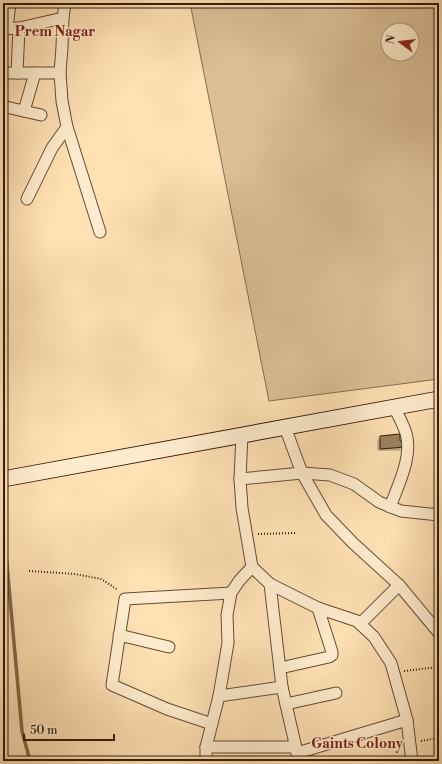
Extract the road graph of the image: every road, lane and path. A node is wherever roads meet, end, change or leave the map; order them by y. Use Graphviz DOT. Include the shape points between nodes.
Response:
graph roads {
  1 [pos="10,3"];
  2 [pos="65,3"];
  3 [pos="63,18"];
  4 [pos="19,28"];
  5 [pos="5,29"];
  6 [pos="3,73"];
  7 [pos="17,73"];
  8 [pos="35,73"];
  9 [pos="60,73"];
  10 [pos="6,107"];
  11 [pos="24,111"];
  12 [pos="41,115"];
  13 [pos="67,127"];
  14 [pos="27,199"];
  15 [pos="100,232"];
  16 [pos="439,399"];
  17 [pos="394,407"];
  18 [pos="285,427"];
  19 [pos="242,435"];
  20 [pos="302,473"];
  21 [pos="3,479"];
  22 [pos="240,480"];
  23 [pos="390,507"];
  24 [pos="439,515"];
  25 [pos="295,533"];
  26 [pos="245,535"];
  27 [pos="252,567"];
  28 [pos="29,571"];
  29 [pos="270,584"];
  30 [pos="399,585"];
  31 [pos="231,593"];
  32 [pos="125,599"];
  33 [pos="318,608"];
  34 [pos="360,624"];
  35 [pos="439,633"];
  36 [pos="119,635"];
  37 [pos="169,647"];
  38 [pos="439,667"];
  39 [pos="280,668"];
  40 [pos="393,672"];
  41 [pos="282,687"];
  42 [pos="336,693"];
  43 [pos="219,696"];
  44 [pos="286,704"];
  45 [pos="407,720"];
  46 [pos="212,724"];
  47 [pos="439,738"];
  48 [pos="410,742"];
  49 [pos="206,747"];
  50 [pos="297,754"];
  51 [pos="206,761"];
  52 [pos="412,761"];
  1 -- 5 [label="street"];
  2 -- 3 [label="street"];
  3 -- 4 [label="street"];
  3 -- 9 [label="street"];
  4 -- 5 [label="street"];
  4 -- 7 [label="street"];
  6 -- 7 [label="street"];
  7 -- 8 [label="street"];
  8 -- 9 [label="street"];
  8 -- 11 [label="street"];
  9 -- 13 [label="street"];
  10 -- 11 [label="street"];
  11 -- 12 [label="street"];
  13 -- 14 [label="street" via="52,148"];
  13 -- 15 [label="street"];
  16 -- 17 [label="street"];
  17 -- 18 [label="street"];
  17 -- 23 [label="street" via="406,434 408,452"];
  18 -- 19 [label="street"];
  18 -- 20 [label="street"];
  19 -- 21 [label="street"];
  19 -- 22 [label="street"];
  20 -- 22 [label="street"];
  20 -- 23 [label="street" via="330,475 354,484"];
  20 -- 30 [label="street" via="326,515"];
  22 -- 26 [label="street"];
  23 -- 24 [label="street" via="401,511"];
  25 -- 26 [label="path"];
  26 -- 27 [label="street"];
  27 -- 29 [label="street"];
  27 -- 31 [label="street"];
  28 -- 32 [label="path" via="76,574 101,579 121,592"];
  29 -- 33 [label="street"];
  29 -- 39 [label="street"];
  30 -- 34 [label="street"];
  30 -- 35 [label="street"];
  31 -- 32 [label="street"];
  31 -- 43 [label="street" via="228,642"];
  32 -- 36 [label="street"];
  33 -- 34 [label="street"];
  33 -- 39 [label="street" via="332,655"];
  34 -- 40 [label="street" via="374,637 391,662"];
  36 -- 37 [label="street"];
  36 -- 46 [label="street" via="112,685 167,709"];
  38 -- 40 [label="path"];
  39 -- 41 [label="street"];
  40 -- 45 [label="street"];
  41 -- 43 [label="street"];
  41 -- 44 [label="street"];
  42 -- 44 [label="street"];
  43 -- 46 [label="street"];
  44 -- 50 [label="street"];
  45 -- 48 [label="street"];
  45 -- 50 [label="street"];
  46 -- 49 [label="street"];
  47 -- 48 [label="path"];
  48 -- 52 [label="street"];
  49 -- 50 [label="street"];
  49 -- 51 [label="street"];
}
